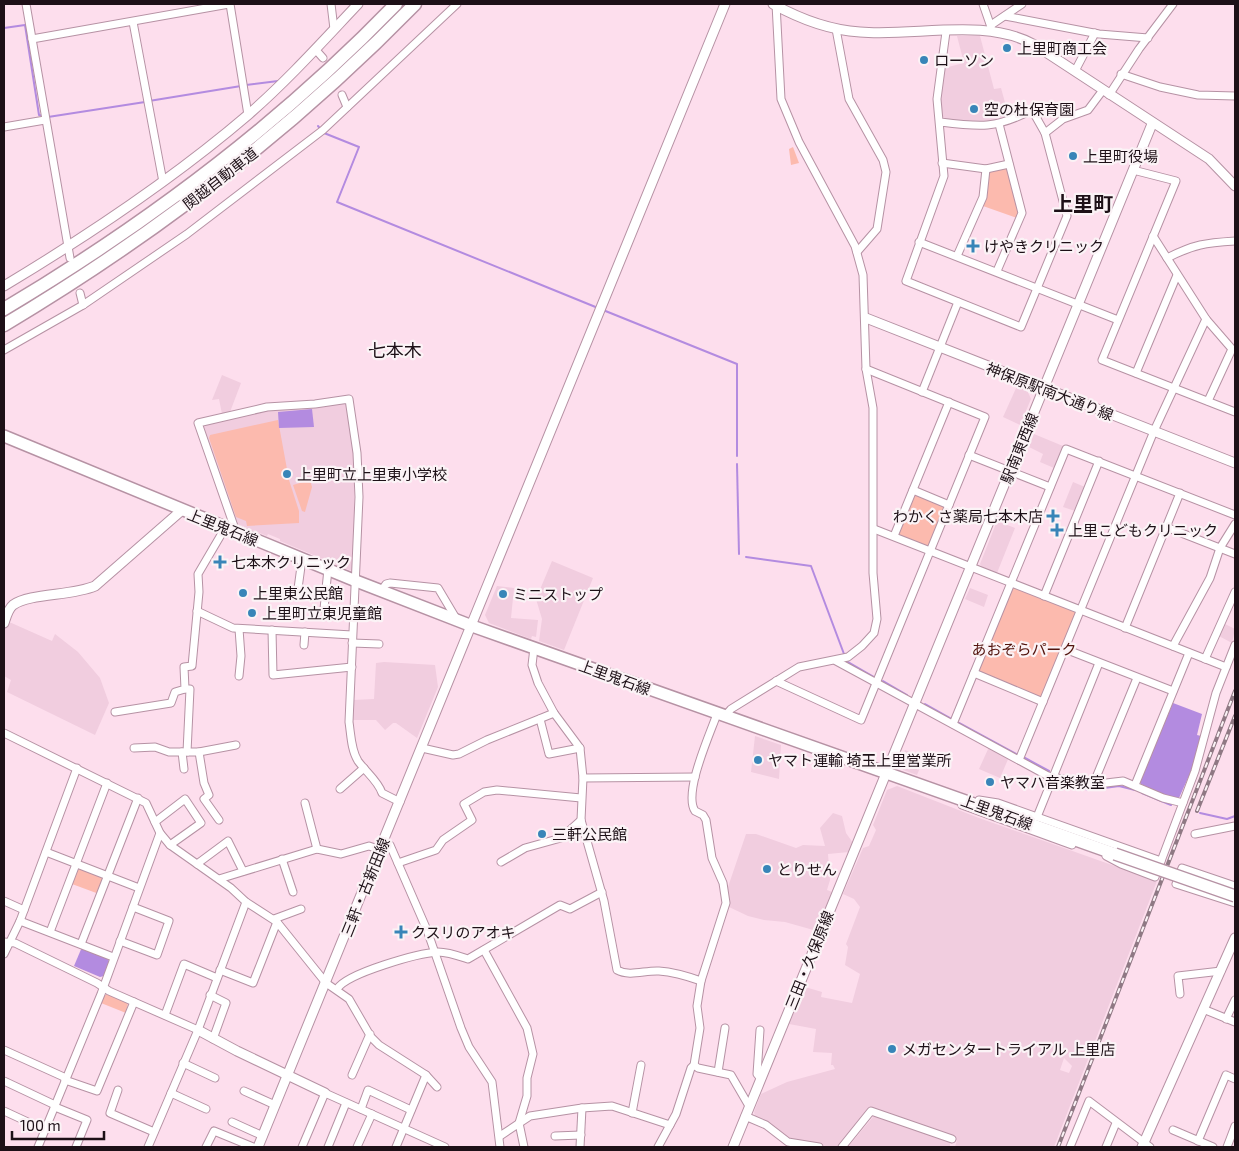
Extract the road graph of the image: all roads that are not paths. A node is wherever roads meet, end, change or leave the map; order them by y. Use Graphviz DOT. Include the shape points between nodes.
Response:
graph roads {
  1 [pos="26,4"];
  2 [pos="229,4"];
  3 [pos="331,4"];
  4 [pos="358,4"];
  5 [pos="396,4"];
  6 [pos="415,4"];
  7 [pos="457,4"];
  8 [pos="725,4"];
  9 [pos="775,4"];
  10 [pos="984,4"];
  11 [pos="1022,4"];
  12 [pos="1173,4"];
  13 [pos="1005,16"];
  14 [pos="133,22"];
  15 [pos="992,28"];
  16 [pos="334,29"];
  17 [pos="836,29"];
  18 [pos="946,32"];
  19 [pos="1095,33"];
  20 [pos="1148,38"];
  21 [pos="32,39"];
  22 [pos="316,49"];
  23 [pos="323,58"];
  24 [pos="1075,71"];
  25 [pos="1121,74"];
  26 [pos="1106,93"];
  27 [pos="342,95"];
  28 [pos="1235,96"];
  29 [pos="347,107"];
  30 [pos="248,115"];
  31 [pos="45,120"];
  32 [pos="940,122"];
  33 [pos="999,124"];
  34 [pos="1152,124"];
  35 [pos="4,127"];
  36 [pos="1044,133"];
  37 [pos="942,163"];
  38 [pos="1009,164"];
  39 [pos="986,169"];
  40 [pos="1133,170"];
  41 [pos="163,182"];
  42 [pos="1235,186"];
  43 [pos="1153,236"];
  44 [pos="1235,241"];
  45 [pos="919,242"];
  46 [pos="68,247"];
  47 [pos="857,252"];
  48 [pos="957,256"];
  49 [pos="70,258"];
  50 [pos="1167,258"];
  51 [pos="997,272"];
  52 [pos="1177,274"];
  53 [pos="4,286"];
  54 [pos="1036,288"];
  55 [pos="80,293"];
  56 [pos="958,302"];
  57 [pos="1078,304"];
  58 [pos="83,305"];
  59 [pos="4,309"];
  60 [pos="866,318"];
  61 [pos="1206,319"];
  62 [pos="1118,320"];
  63 [pos="4,325"];
  64 [pos="940,347"];
  65 [pos="4,350"];
  66 [pos="866,369"];
  67 [pos="1136,373"];
  68 [pos="1044,388"];
  69 [pos="1174,388"];
  70 [pos="922,392"];
  71 [pos="1208,401"];
  72 [pos="949,402"];
  73 [pos="1235,412"];
  74 [pos="1154,431"];
  75 [pos="4,436"];
  76 [pos="969,455"];
  77 [pos="1099,461"];
  78 [pos="1235,463"];
  79 [pos="1010,471"];
  80 [pos="1136,476"];
  81 [pos="1050,487"];
  82 [pos="913,490"];
  83 [pos="1180,493"];
  84 [pos="949,505"];
  85 [pos="182,510"];
  86 [pos="1235,515"];
  87 [pos="1235,524"];
  88 [pos="1166,527"];
  89 [pos="874,529"];
  90 [pos="231,530"];
  91 [pos="894,536"];
  92 [pos="1220,548"];
  93 [pos="930,551"];
  94 [pos="1235,554"];
  95 [pos="302,559"];
  96 [pos="970,567"];
  97 [pos="328,570"];
  98 [pos="356,581"];
  99 [pos="1011,583"];
  100 [pos="381,591"];
  101 [pos="1235,592"];
  102 [pos="275,596"];
  103 [pos="1044,596"];
  104 [pos="324,609"];
  105 [pos="1081,610"];
  106 [pos="197,611"];
  107 [pos="457,620"];
  108 [pos="4,623"];
  109 [pos="472,626"];
  110 [pos="1125,628"];
  111 [pos="239,629"];
  112 [pos="272,630"];
  113 [pos="305,632"];
  114 [pos="352,635"];
  115 [pos="352,644"];
  116 [pos="379,644"];
  117 [pos="304,645"];
  118 [pos="1235,645"];
  119 [pos="1173,646"];
  120 [pos="534,648"];
  121 [pos="1065,650"];
  122 [pos="1189,653"];
  123 [pos="1205,659"];
  124 [pos="836,661"];
  125 [pos="1100,663"];
  126 [pos="352,668"];
  127 [pos="1226,668"];
  128 [pos="974,673"];
  129 [pos="239,676"];
  130 [pos="1137,678"];
  131 [pos="776,681"];
  132 [pos="877,683"];
  133 [pos="185,689"];
  134 [pos="1173,692"];
  135 [pos="1043,702"];
  136 [pos="915,703"];
  137 [pos="115,712"];
  138 [pos="554,713"];
  139 [pos="721,715"];
  140 [pos="540,719"];
  141 [pos="953,724"];
  142 [pos="4,733"];
  143 [pos="236,745"];
  144 [pos="134,748"];
  145 [pos="422,748"];
  146 [pos="580,748"];
  147 [pos="184,752"];
  148 [pos="199,752"];
  149 [pos="1020,760"];
  150 [pos="76,768"];
  151 [pos="364,768"];
  152 [pos="184,770"];
  153 [pos="887,773"];
  154 [pos="695,777"];
  155 [pos="1052,777"];
  156 [pos="583,778"];
  157 [pos="107,783"];
  158 [pos="1095,785"];
  159 [pos="1135,785"];
  160 [pos="340,789"];
  161 [pos="951,796"];
  162 [pos="138,798"];
  163 [pos="581,798"];
  164 [pos="400,802"];
  165 [pos="305,803"];
  166 [pos="1183,803"];
  167 [pos="1036,817"];
  168 [pos="219,820"];
  169 [pos="581,820"];
  170 [pos="156,822"];
  171 [pos="1235,826"];
  172 [pos="160,833"];
  173 [pos="1195,834"];
  174 [pos="170,845"];
  175 [pos="382,846"];
  176 [pos="317,849"];
  177 [pos="46,852"];
  178 [pos="282,859"];
  179 [pos="1161,860"];
  180 [pos="501,862"];
  181 [pos="76,863"];
  182 [pos="398,863"];
  183 [pos="197,864"];
  184 [pos="243,871"];
  185 [pos="108,876"];
  186 [pos="219,879"];
  187 [pos="1235,886"];
  188 [pos="139,888"];
  189 [pos="293,892"];
  190 [pos="602,892"];
  191 [pos="1235,896"];
  192 [pos="4,901"];
  193 [pos="246,902"];
  194 [pos="1235,903"];
  195 [pos="133,908"];
  196 [pos="301,909"];
  197 [pos="24,910"];
  198 [pos="275,920"];
  199 [pos="20,921"];
  200 [pos="50,932"];
  201 [pos="120,942"];
  202 [pos="6,943"];
  203 [pos="1234,943"];
  204 [pos="81,944"];
  205 [pos="484,950"];
  206 [pos="435,952"];
  207 [pos="4,954"];
  208 [pos="113,957"];
  209 [pos="220,970"];
  210 [pos="1221,970"];
  211 [pos="217,978"];
  212 [pos="701,980"];
  213 [pos="326,983"];
  214 [pos="103,986"];
  215 [pos="337,989"];
  216 [pos="1180,994"];
  217 [pos="210,995"];
  218 [pos="1235,1000"];
  219 [pos="134,1002"];
  220 [pos="1203,1009"];
  221 [pos="165,1015"];
  222 [pos="1226,1019"];
  223 [pos="1235,1022"];
  224 [pos="725,1028"];
  225 [pos="198,1030"];
  226 [pos="760,1030"];
  227 [pos="370,1034"];
  228 [pos="213,1039"];
  229 [pos="4,1050"];
  230 [pos="183,1064"];
  231 [pos="694,1064"];
  232 [pos="641,1065"];
  233 [pos="718,1072"];
  234 [pos="287,1074"];
  235 [pos="352,1074"];
  236 [pos="426,1075"];
  237 [pos="215,1078"];
  238 [pos="66,1079"];
  239 [pos="760,1079"];
  240 [pos="1235,1079"];
  241 [pos="4,1081"];
  242 [pos="437,1087"];
  243 [pos="118,1090"];
  244 [pos="244,1091"];
  245 [pos="171,1093"];
  246 [pos="325,1093"];
  247 [pos="346,1103"];
  248 [pos="275,1105"];
  249 [pos="55,1106"];
  250 [pos="749,1106"];
  251 [pos="582,1108"];
  252 [pos="206,1109"];
  253 [pos="361,1110"];
  254 [pos="411,1110"];
  255 [pos="4,1111"];
  256 [pos="632,1113"];
  257 [pos="372,1114"];
  258 [pos="745,1116"];
  259 [pos="232,1122"];
  260 [pos="519,1123"];
  261 [pos="1116,1123"];
  262 [pos="670,1125"];
  263 [pos="1235,1126"];
  264 [pos="404,1128"];
  265 [pos="45,1130"];
  266 [pos="1172,1130"];
  267 [pos="154,1132"];
  268 [pos="581,1135"];
  269 [pos="263,1136"];
  270 [pos="500,1136"];
  271 [pos="555,1136"];
  272 [pos="952,1139"];
  273 [pos="1198,1141"];
  274 [pos="583,1146"];
  275 [pos="1145,1146"];
  276 [pos="38,1147"];
  277 [pos="76,1147"];
  278 [pos="148,1147"];
  279 [pos="206,1147"];
  280 [pos="254,1147"];
  281 [pos="258,1147"];
  282 [pos="302,1147"];
  283 [pos="328,1147"];
  284 [pos="357,1147"];
  285 [pos="396,1147"];
  286 [pos="445,1147"];
  287 [pos="500,1147"];
  288 [pos="524,1147"];
  289 [pos="658,1147"];
  290 [pos="733,1147"];
  291 [pos="819,1147"];
  292 [pos="842,1147"];
  293 [pos="1072,1147"];
  294 [pos="1106,1147"];
  295 [pos="1213,1147"];
  296 [pos="1227,1147"];
  1 -- 21 [label="street"];
  2 -- 14 [label="street"];
  2 -- 30 [label="street"];
  3 -- 16 [label="street"];
  4 -- 16 [label="street"];
  5 -- 59 [label="highway, 関越自動車道" via="312,84 194,182 99,250"];
  6 -- 63 [label="highway, 関越自動車道" via="326,91 202,194 106,262"];
  7 -- 29 [label="street"];
  8 -- 109 [label="street, 三軒・古新田線"];
  9 -- 17 [label="street" via="804,19"];
  9 -- 47 [label="street" via="781,99 799,142"];
  10 -- 15 [label="street"];
  11 -- 13 [label="street"];
  12 -- 20 [label="street"];
  13 -- 15 [label="street"];
  13 -- 19 [label="street"];
  14 -- 21 [label="street"];
  14 -- 41 [label="street"];
  15 -- 18 [label="street"];
  15 -- 24 [label="street" via="1026,40"];
  16 -- 22 [label="street"];
  17 -- 18 [label="street" via="875,33"];
  17 -- 47 [label="street" via="849,99 883,160 886,172 877,230"];
  18 -- 32 [label="street" via="937,99"];
  19 -- 20 [label="street"];
  19 -- 24 [label="street"];
  20 -- 25 [label="street"];
  21 -- 31 [label="street"];
  22 -- 23 [label="street"];
  22 -- 30 [label="street"];
  24 -- 26 [label="street"];
  25 -- 26 [label="street"];
  25 -- 28 [label="street" via="1198,95"];
  26 -- 34 [label="street"];
  26 -- 36 [label="street" via="1088,110 1062,119"];
  27 -- 29 [label="street"];
  29 -- 58 [label="street" via="187,234"];
  30 -- 41 [label="street"];
  31 -- 35 [label="street"];
  31 -- 46 [label="street"];
  32 -- 33 [label="street" via="983,127"];
  32 -- 37 [label="street"];
  33 -- 36 [label="street" via="1032,110"];
  33 -- 38 [label="street"];
  34 -- 40 [label="street, 駅南東西線"];
  34 -- 42 [label="street" via="1209,160"];
  36 -- 54 [label="street" via="1067,216"];
  37 -- 39 [label="street"];
  37 -- 45 [label="street" via="944,176"];
  38 -- 39 [label="street"];
  38 -- 51 [label="street" via="1022,213"];
  39 -- 48 [label="street" via="983,197"];
  40 -- 43 [label="street" via="1176,181"];
  40 -- 57 [label="street, 駅南東西線"];
  41 -- 46 [label="street"];
  43 -- 50 [label="street"];
  43 -- 62 [label="street"];
  44 -- 50 [label="street" via="1200,244"];
  45 -- 48 [label="street"];
  45 -- 56 [label="street" via="906,281"];
  46 -- 49 [label="street"];
  46 -- 53 [label="street"];
  47 -- 60 [label="street" via="866,290"];
  48 -- 51 [label="street"];
  50 -- 52 [label="street"];
  51 -- 54 [label="street"];
  52 -- 61 [label="street"];
  52 -- 67 [label="street"];
  54 -- 56 [label="street" via="1021,327"];
  54 -- 57 [label="street"];
  55 -- 58 [label="street"];
  56 -- 64 [label="street"];
  57 -- 62 [label="street"];
  57 -- 68 [label="street, 駅南東西線"];
  58 -- 65 [label="street"];
  60 -- 64 [label="street, 神保原駅南大通り線"];
  60 -- 66 [label="street"];
  61 -- 69 [label="street"];
  61 -- 71 [label="street" via="1232,349"];
  62 -- 67 [label="street" via="1102,360"];
  64 -- 68 [label="street, 神保原駅南大通り線"];
  64 -- 70 [label="street"];
  66 -- 70 [label="street"];
  66 -- 89 [label="street" via="873,408"];
  67 -- 69 [label="street"];
  68 -- 74 [label="street, 神保原駅南大通り線"];
  68 -- 79 [label="street, 駅南東西線"];
  69 -- 71 [label="street"];
  69 -- 74 [label="street"];
  70 -- 72 [label="street"];
  71 -- 73 [label="street"];
  72 -- 76 [label="street" via="985,416"];
  72 -- 82 [label="street"];
  74 -- 78 [label="street, 神保原駅南大通り線"];
  74 -- 80 [label="street"];
  75 -- 85 [label="main road, 上里鬼石線"];
  76 -- 79 [label="street"];
  76 -- 84 [label="street"];
  77 -- 80 [label="street"];
  77 -- 81 [label="street" via="1066,449"];
  77 -- 103 [label="street"];
  79 -- 81 [label="street"];
  79 -- 96 [label="street, 駅南東西線"];
  80 -- 83 [label="street"];
  80 -- 105 [label="street"];
  81 -- 99 [label="street"];
  82 -- 84 [label="street"];
  82 -- 91 [label="street"];
  83 -- 86 [label="street"];
  83 -- 88 [label="street"];
  84 -- 93 [label="street"];
  85 -- 90 [label="main road, 上里鬼石線"];
  85 -- 108 [label="street" via="95,586 22,601 11,607"];
  87 -- 92 [label="street"];
  88 -- 92 [label="street"];
  88 -- 110 [label="street"];
  89 -- 91 [label="street"];
  89 -- 124 [label="street" via="876,626 856,652"];
  90 -- 95 [label="main road, 上里鬼石線"];
  90 -- 98 [label="street" via="198,423 268,407 349,399 358,470"];
  90 -- 106 [label="street" via="198,574"];
  91 -- 93 [label="street"];
  92 -- 94 [label="street"];
  92 -- 119 [label="street" via="1210,578"];
  93 -- 96 [label="street"];
  93 -- 132 [label="street"];
  95 -- 97 [label="main road, 上里鬼石線"];
  95 -- 102 [label="street" via="297,596"];
  96 -- 99 [label="street"];
  96 -- 136 [label="street, 駅南東西線"];
  97 -- 98 [label="main road, 上里鬼石線"];
  97 -- 104 [label="street"];
  98 -- 100 [label="main road, 上里鬼石線"];
  98 -- 114 [label="street"];
  99 -- 103 [label="street"];
  99 -- 128 [label="street"];
  100 -- 107 [label="main road, 上里鬼石線"];
  100 -- 107 [label="street" via="390,583 438,588"];
  101 -- 123 [label="street"];
  103 -- 105 [label="street"];
  105 -- 110 [label="street"];
  105 -- 121 [label="street"];
  106 -- 111 [label="street"];
  106 -- 133 [label="street" via="192,666 184,667"];
  107 -- 109 [label="main road, 上里鬼石線"];
  109 -- 120 [label="main road, 上里鬼石線"];
  109 -- 145 [label="street, 三軒・古新田線"];
  110 -- 119 [label="street"];
  111 -- 112 [label="street"];
  111 -- 129 [label="street" via="242,656"];
  112 -- 113 [label="street"];
  112 -- 126 [label="street" via="273,675"];
  113 -- 114 [label="street"];
  113 -- 117 [label="street"];
  114 -- 115 [label="street"];
  115 -- 116 [label="street"];
  115 -- 126 [label="street"];
  118 -- 127 [label="street"];
  119 -- 122 [label="street"];
  120 -- 138 [label="street" via="531,656 534,674"];
  120 -- 139 [label="main road, 上里鬼石線"];
  121 -- 125 [label="street"];
  121 -- 135 [label="street"];
  122 -- 123 [label="street"];
  122 -- 134 [label="street"];
  123 -- 127 [label="street"];
  124 -- 131 [label="street" via="808,664"];
  124 -- 132 [label="street"];
  125 -- 130 [label="street"];
  125 -- 155 [label="street"];
  126 -- 151 [label="street" via="349,722 355,754"];
  127 -- 166 [label="street" via="1216,693 1196,771"];
  128 -- 135 [label="street"];
  128 -- 141 [label="street"];
  130 -- 134 [label="street"];
  130 -- 158 [label="street"];
  131 -- 132 [label="street" via="861,720"];
  131 -- 139 [label="street"];
  132 -- 136 [label="street"];
  133 -- 137 [label="street" via="175,692 171,702"];
  133 -- 147 [label="street" via="190,689"];
  134 -- 159 [label="street"];
  135 -- 149 [label="street"];
  136 -- 141 [label="street"];
  136 -- 153 [label="street, 駅南東西線"];
  138 -- 140 [label="street"];
  138 -- 146 [label="street"];
  139 -- 153 [label="main road, 上里鬼石線"];
  139 -- 154 [label="street"];
  140 -- 145 [label="street" via="459,754"];
  140 -- 146 [label="street" via="549,754"];
  141 -- 149 [label="street"];
  142 -- 150 [label="street"];
  143 -- 148 [label="street"];
  144 -- 147 [label="street" via="155,747 169,752"];
  145 -- 164 [label="street, 三軒・古新田線"];
  146 -- 156 [label="street"];
  147 -- 148 [label="street"];
  147 -- 152 [label="street"];
  148 -- 168 [label="street" via="209,795 204,799"];
  149 -- 155 [label="street"];
  150 -- 157 [label="street"];
  150 -- 177 [label="street"];
  151 -- 160 [label="street"];
  151 -- 164 [label="street" via="382,793"];
  153 -- 161 [label="main road, 上里鬼石線"];
  153 -- 239 [label="street, 三田・久保原線"];
  154 -- 156 [label="street"];
  154 -- 212 [label="street" via="692,808 705,817 712,858 726,903"];
  155 -- 158 [label="street"];
  155 -- 167 [label="street"];
  156 -- 163 [label="street"];
  157 -- 162 [label="street"];
  157 -- 181 [label="street"];
  158 -- 159 [label="street" via="1123,781"];
  159 -- 166 [label="street"];
  161 -- 167 [label="street" via="998,803"];
  161 -- 179 [label="street" via="960,804 981,813 1155,877"];
  161 -- 191 [label="main road, 上里鬼石線, bridge"];
  162 -- 170 [label="street" via="146,803"];
  162 -- 185 [label="street"];
  163 -- 169 [label="street"];
  163 -- 182 [label="street" via="497,790 484,792 464,804 472,820 442,840 436,850"];
  164 -- 175 [label="street, 三軒・古新田線"];
  165 -- 176 [label="street"];
  166 -- 179 [label="street"];
  167 -- 179 [label="street"];
  169 -- 180 [label="street" via="561,838 525,848"];
  169 -- 190 [label="street"];
  170 -- 172 [label="street"];
  170 -- 174 [label="street" via="185,799 200,823"];
  171 -- 173 [label="street"];
  172 -- 174 [label="street"];
  172 -- 188 [label="street"];
  174 -- 183 [label="street"];
  175 -- 176 [label="street" via="341,854"];
  175 -- 182 [label="street" via="390,845"];
  175 -- 213 [label="street, 三軒・古新田線"];
  176 -- 178 [label="street"];
  177 -- 181 [label="street"];
  177 -- 197 [label="street"];
  178 -- 184 [label="street"];
  178 -- 189 [label="street"];
  181 -- 185 [label="street"];
  181 -- 200 [label="street"];
  182 -- 206 [label="street"];
  183 -- 184 [label="street" via="228,841"];
  183 -- 186 [label="street"];
  184 -- 186 [label="street"];
  185 -- 188 [label="street"];
  185 -- 204 [label="street"];
  186 -- 193 [label="street"];
  187 -- 194 [label="street" via="1182,868 1176,884"];
  188 -- 195 [label="street"];
  190 -- 205 [label="street" via="570,909 560,905"];
  190 -- 212 [label="street" via="617,970 623,974 670,972"];
  192 -- 197 [label="street"];
  193 -- 198 [label="street"];
  193 -- 209 [label="street"];
  195 -- 201 [label="street"];
  195 -- 201 [label="street" via="169,921 157,954"];
  196 -- 198 [label="street"];
  197 -- 199 [label="street"];
  198 -- 209 [label="street" via="254,983"];
  198 -- 213 [label="street"];
  199 -- 200 [label="street"];
  199 -- 202 [label="street"];
  200 -- 204 [label="street"];
  201 -- 208 [label="street"];
  202 -- 207 [label="street"];
  202 -- 214 [label="street" via="15,943"];
  203 -- 210 [label="street"];
  204 -- 208 [label="street"];
  205 -- 206 [label="street" via="468,959"];
  205 -- 260 [label="street" via="527,1028 533,1054"];
  206 -- 215 [label="street" via="368,970 343,982"];
  206 -- 270 [label="street" via="461,1028 492,1082"];
  208 -- 214 [label="street"];
  209 -- 211 [label="street"];
  210 -- 216 [label="street" via="1178,976"];
  210 -- 220 [label="street"];
  211 -- 217 [label="street"];
  211 -- 221 [label="street" via="184,964"];
  212 -- 231 [label="street" via="697,1006 700,1028"];
  213 -- 215 [label="street"];
  213 -- 234 [label="street, 三軒・古新田線"];
  214 -- 219 [label="street"];
  214 -- 238 [label="street"];
  215 -- 227 [label="street" via="349,999"];
  217 -- 225 [label="street"];
  217 -- 228 [label="street" via="226,1003"];
  218 -- 222 [label="street"];
  219 -- 221 [label="street"];
  219 -- 238 [label="street" via="97,1091"];
  220 -- 222 [label="street"];
  220 -- 275 [label="street"];
  221 -- 225 [label="street"];
  222 -- 223 [label="street"];
  224 -- 233 [label="street"];
  225 -- 228 [label="street"];
  225 -- 230 [label="street"];
  226 -- 239 [label="street" via="757,1074"];
  227 -- 235 [label="street"];
  227 -- 236 [label="street" via="379,1045"];
  228 -- 234 [label="street"];
  229 -- 238 [label="street"];
  230 -- 237 [label="street"];
  230 -- 245 [label="street"];
  231 -- 233 [label="street" via="698,1068"];
  231 -- 262 [label="street"];
  232 -- 256 [label="street"];
  233 -- 250 [label="street" via="731,1075"];
  234 -- 246 [label="street"];
  234 -- 248 [label="street, 三軒・古新田線"];
  236 -- 242 [label="street"];
  236 -- 254 [label="street"];
  238 -- 249 [label="street"];
  239 -- 250 [label="street, 三田・久保原線"];
  240 -- 273 [label="street" via="1226,1075"];
  241 -- 249 [label="street"];
  243 -- 267 [label="street" via="110,1113"];
  244 -- 248 [label="street"];
  245 -- 252 [label="street"];
  245 -- 267 [label="street"];
  246 -- 247 [label="street"];
  246 -- 282 [label="street"];
  247 -- 253 [label="street"];
  247 -- 283 [label="street"];
  248 -- 269 [label="street, 三軒・古新田線"];
  249 -- 265 [label="street"];
  249 -- 277 [label="street" via="87,1120"];
  250 -- 258 [label="street, 三田・久保原線"];
  251 -- 256 [label="street" via="612,1106"];
  251 -- 260 [label="street" via="530,1116"];
  251 -- 268 [label="street"];
  253 -- 254 [label="street" via="368,1090"];
  253 -- 257 [label="street"];
  254 -- 264 [label="street"];
  255 -- 265 [label="street"];
  256 -- 262 [label="street"];
  257 -- 264 [label="street"];
  257 -- 284 [label="street"];
  258 -- 290 [label="street, 三田・久保原線"];
  258 -- 291 [label="street" via="766,1125 788,1142"];
  259 -- 269 [label="street"];
  260 -- 270 [label="street"];
  260 -- 288 [label="street"];
  261 -- 275 [label="street"];
  261 -- 293 [label="street" via="1089,1101"];
  261 -- 294 [label="street"];
  262 -- 289 [label="street"];
  263 -- 296 [label="street"];
  264 -- 285 [label="street"];
  264 -- 286 [label="street"];
  265 -- 276 [label="street"];
  266 -- 273 [label="street"];
  267 -- 278 [label="street"];
  268 -- 271 [label="street"];
  268 -- 274 [label="street"];
  269 -- 281 [label="street, 三軒・古新田線"];
  270 -- 287 [label="street"];
  272 -- 292 [label="street" via="871,1111"];
  273 -- 295 [label="street"];
  279 -- 280 [label="street" via="214,1131"];
}
